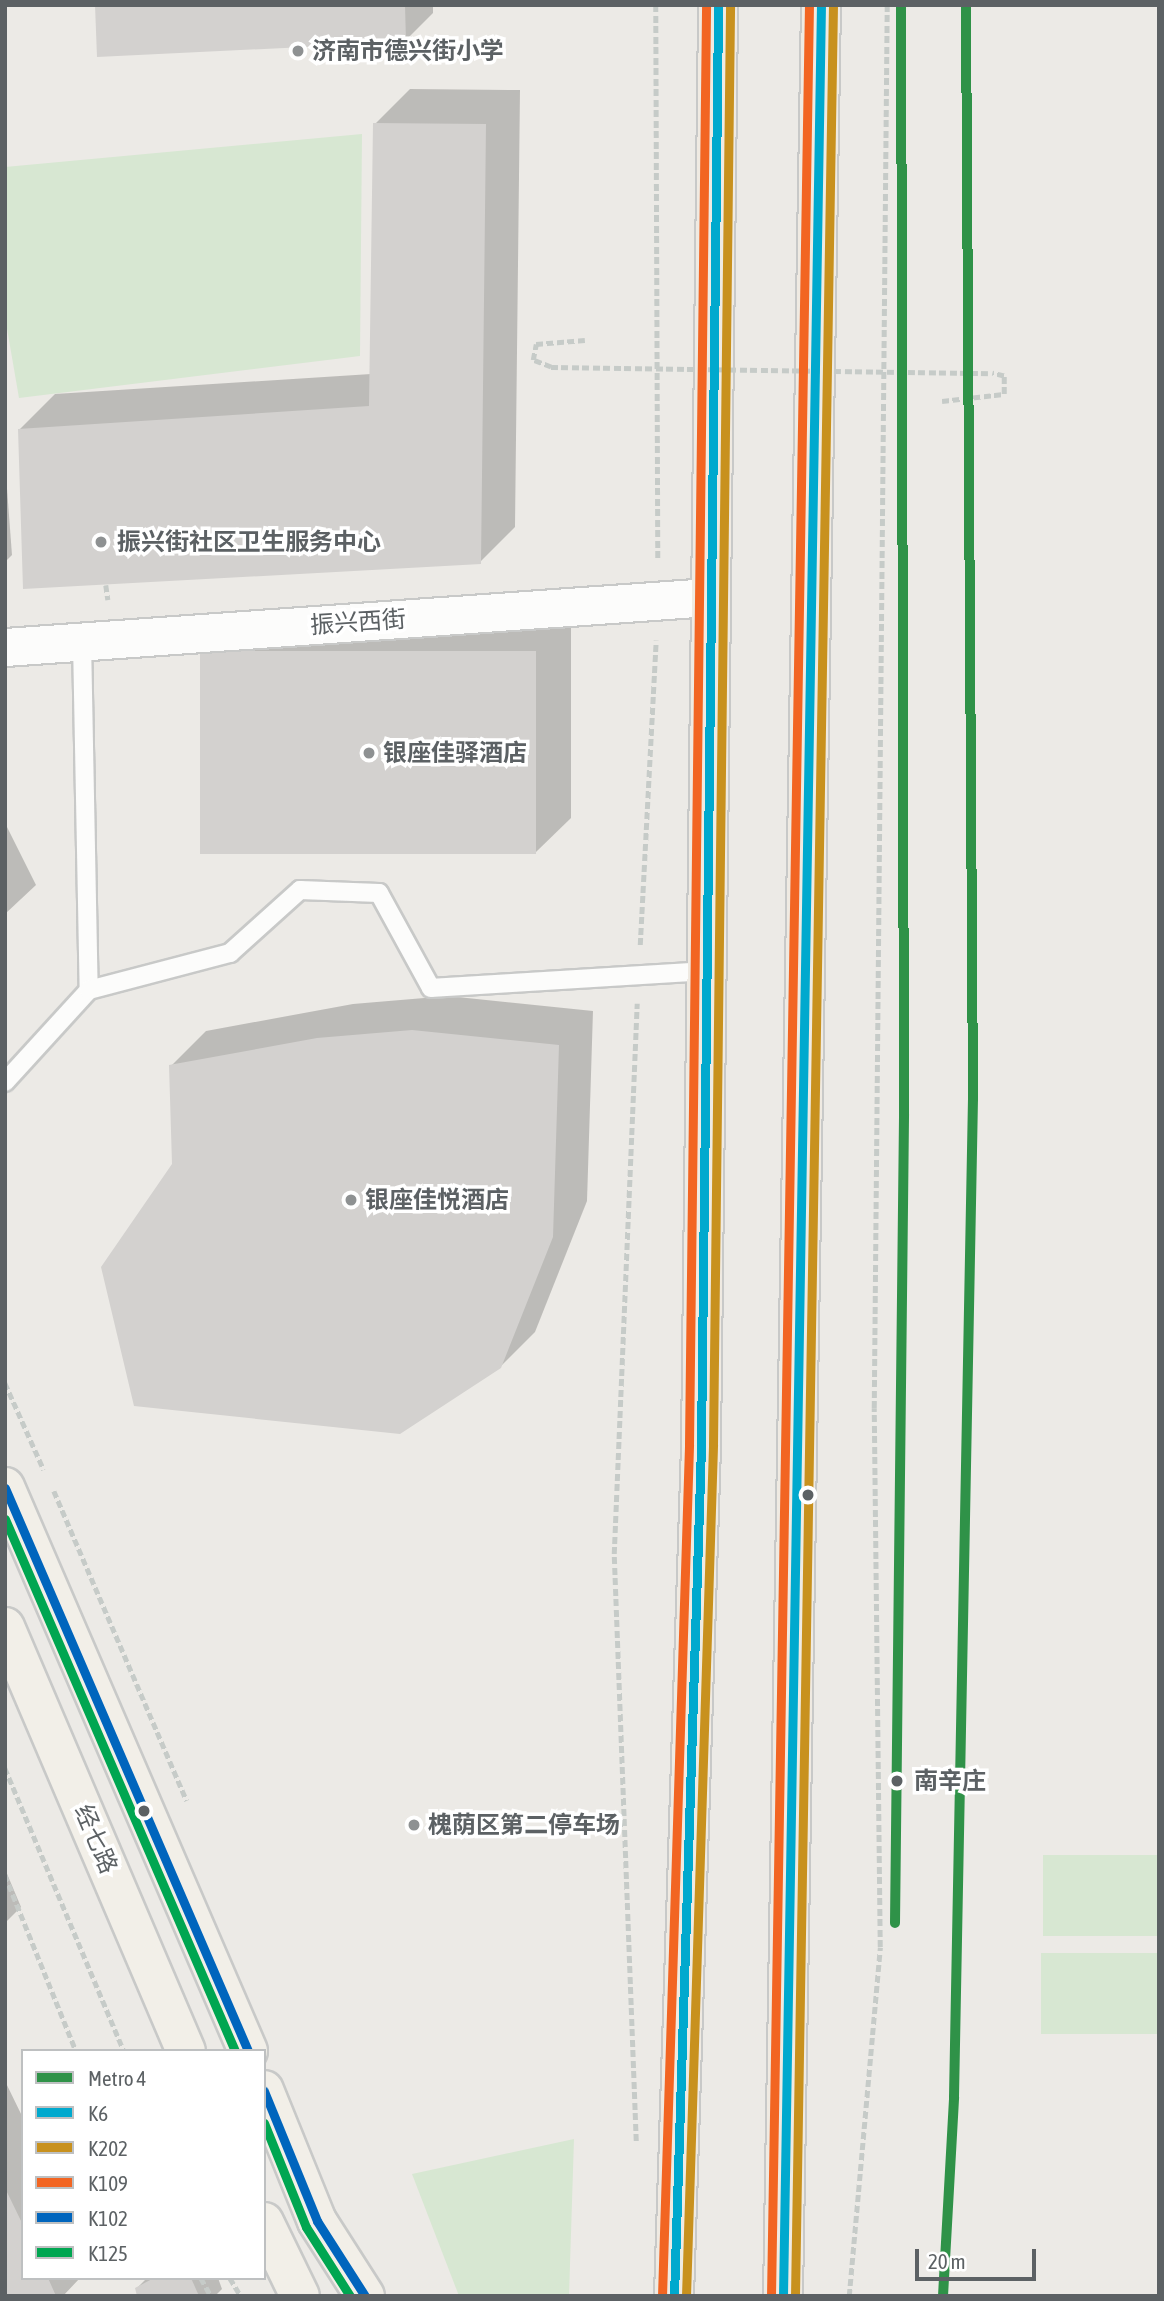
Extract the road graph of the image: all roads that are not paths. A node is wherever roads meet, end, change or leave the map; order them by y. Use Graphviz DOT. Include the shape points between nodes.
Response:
graph roads {
  1 [pos="718,5"];
  2 [pos="821,5"];
  3 [pos="710,597"];
  4 [pos="82,641"];
  5 [pos="5,647"];
  6 [pos="706,971"];
  7 [pos="89,990"];
  8 [pos="5,1082"];
  9 [pos="5,1487"];
  10 [pos="5,1627"];
  11 [pos="185,2049"];
  12 [pos="247,2049"];
  13 [pos="266,2095"];
  14 [pos="266,2226"];
  15 [pos="300,2296"];
  16 [pos="365,2296"];
  17 [pos="674,2296"];
  18 [pos="783,2296"];
  1 -- 3 [label="highway"];
  2 -- 18 [label="highway"];
  3 -- 4 [label="street, 振兴西街"];
  3 -- 6 [label="highway"];
  4 -- 5 [label="street, 振兴西街"];
  4 -- 7 [label="lane"];
  6 -- 7 [label="lane" via="638,979 431,988 379,893 300,890 230,953"];
  6 -- 17 [label="highway" via="701,1444"];
  7 -- 8 [label="lane"];
  9 -- 12 [label="main road"];
  10 -- 11 [label="main road, 经七路"];
  13 -- 16 [label="main road" via="317,2221"];
  14 -- 15 [label="main road"];
}
